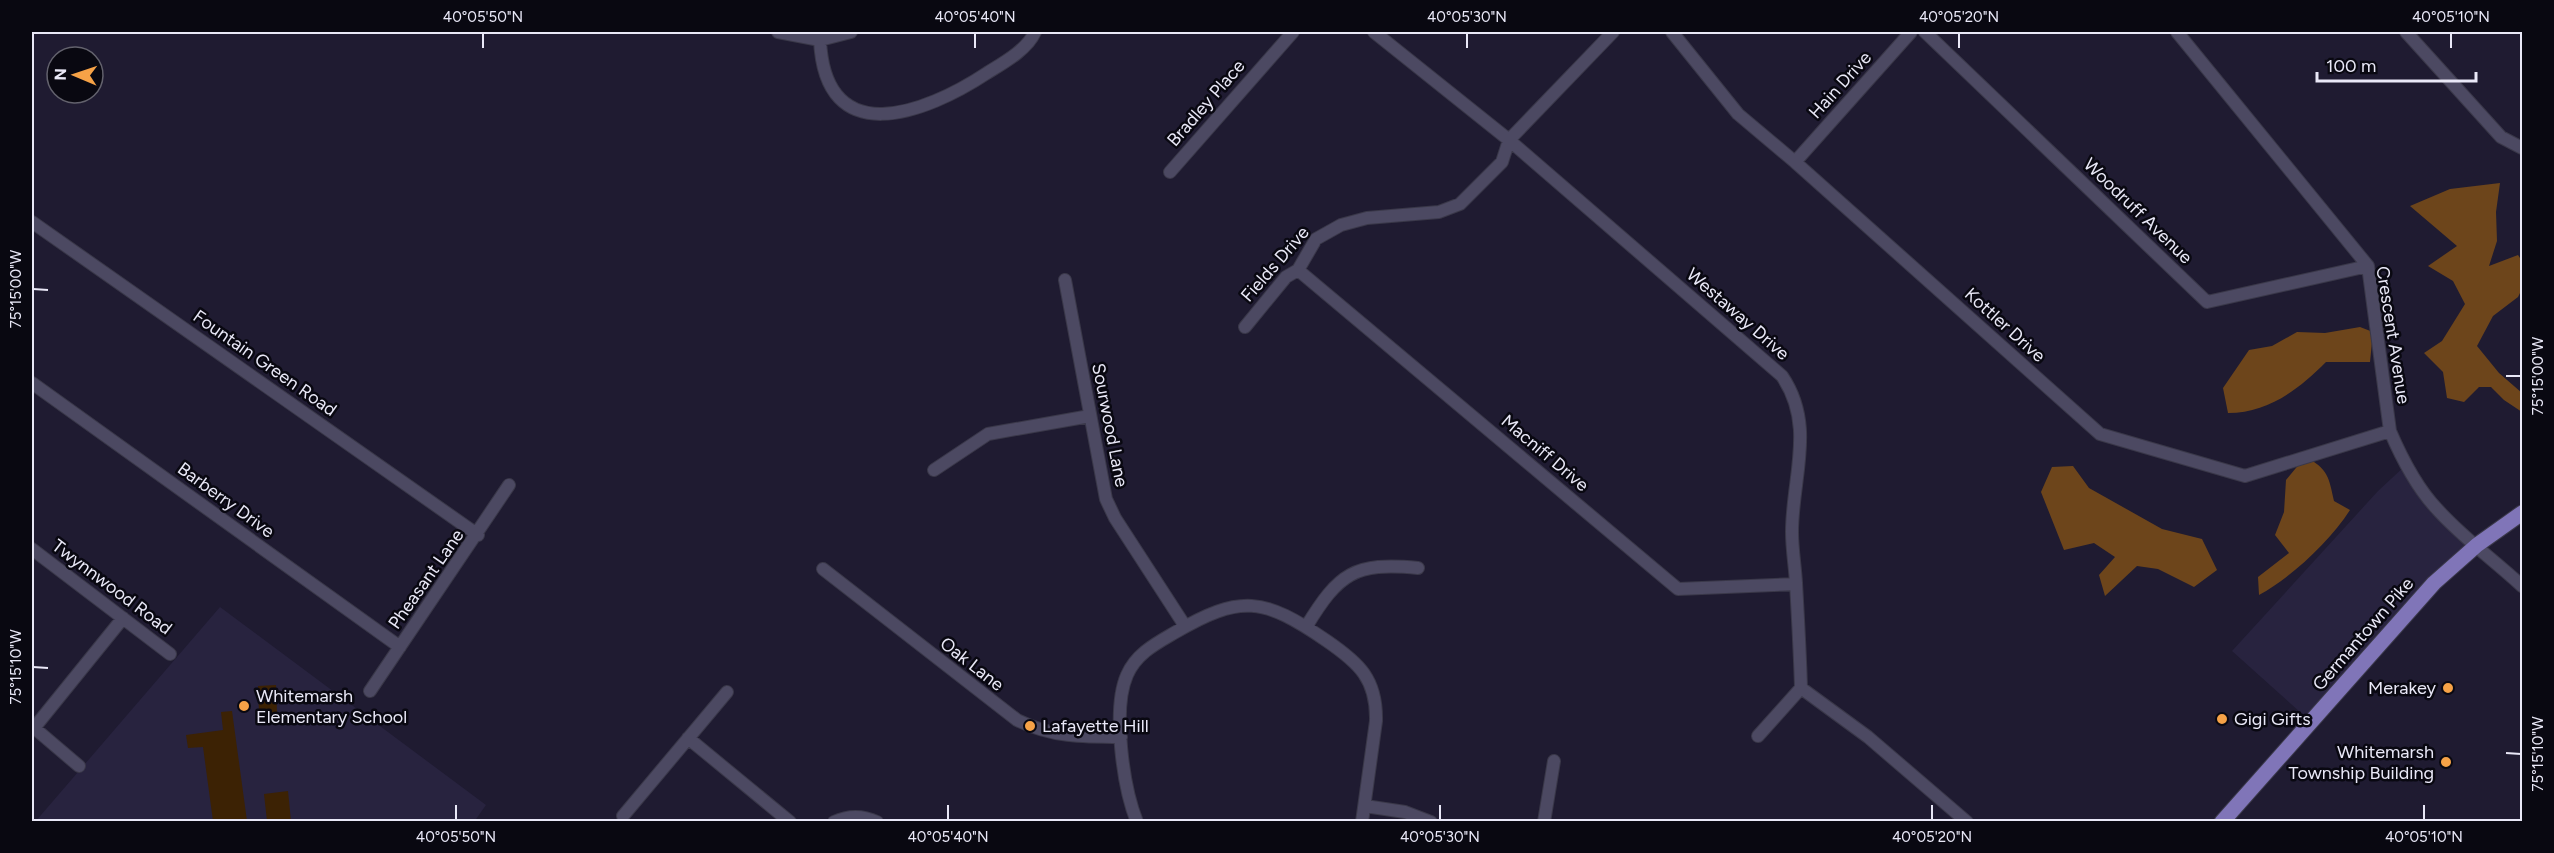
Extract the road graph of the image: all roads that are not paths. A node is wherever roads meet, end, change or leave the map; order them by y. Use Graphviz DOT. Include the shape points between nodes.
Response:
graph roads {
  1 [pos="778,32"];
  2 [pos="851,32"];
  3 [pos="1035,32"];
  4 [pos="1293,32"];
  5 [pos="1374,32"];
  6 [pos="1613,32"];
  7 [pos="1672,32"];
  8 [pos="1911,32"];
  9 [pos="1925,32"];
  10 [pos="2177,32"];
  11 [pos="2406,32"];
  12 [pos="820,40"];
  13 [pos="1509,140"];
  14 [pos="2523,148"];
  15 [pos="1795,162"];
  16 [pos="1170,172"];
  17 [pos="32,222"];
  18 [pos="2368,266"];
  19 [pos="1298,270"];
  20 [pos="1065,280"];
  21 [pos="1245,327"];
  22 [pos="32,383"];
  23 [pos="1090,416"];
  24 [pos="2390,431"];
  25 [pos="934,470"];
  26 [pos="509,485"];
  27 [pos="2523,513"];
  28 [pos="478,535"];
  29 [pos="2477,545"];
  30 [pos="32,549"];
  31 [pos="1418,568"];
  32 [pos="823,569"];
  33 [pos="1796,584"];
  34 [pos="2523,586"];
  35 [pos="123,618"];
  36 [pos="1185,626"];
  37 [pos="1306,627"];
  38 [pos="400,647"];
  39 [pos="170,654"];
  40 [pos="1801,688"];
  41 [pos="370,692"];
  42 [pos="727,692"];
  43 [pos="33,727"];
  44 [pos="1758,736"];
  45 [pos="1121,737"];
  46 [pos="688,738"];
  47 [pos="1554,760"];
  48 [pos="79,766"];
  49 [pos="1365,807"];
  50 [pos="623,816"];
  51 [pos="2229,819"];
  52 [pos="790,822"];
  53 [pos="834,822"];
  54 [pos="877,822"];
  55 [pos="1137,822"];
  56 [pos="1362,822"];
  57 [pos="1431,822"];
  58 [pos="1544,822"];
  59 [pos="1968,822"];
  1 -- 12 [label="street"];
  2 -- 12 [label="street"];
  3 -- 12 [label="street" via="1011,57 973,82 929,103 893,114 872,115 839,99 828,84"];
  4 -- 16 [label="street, Bradley Place"];
  5 -- 13 [label="street, Westaway Drive"];
  6 -- 13 [label="street, Fields Drive"];
  7 -- 15 [label="street, Kottler Drive" via="1738,114"];
  8 -- 15 [label="street, Hain Drive"];
  9 -- 18 [label="street, Woodruff Avenue" via="2207,302"];
  10 -- 18 [label="street, Crescent Avenue"];
  11 -- 14 [label="street" via="2501,137"];
  13 -- 19 [label="street, Fields Drive" via="1502,162 1460,204 1439,212 1367,218 1341,225 1317,239"];
  13 -- 33 [label="street, Westaway Drive" via="1782,376 1792,390 1803,435 1792,532"];
  15 -- 24 [label="street, Kottler Drive" via="2100,434 2245,476"];
  17 -- 28 [label="street, Fountain Green Road"];
  18 -- 24 [label="street, Crescent Avenue"];
  19 -- 21 [label="street, Fields Drive" via="1286,278"];
  19 -- 33 [label="street, Macniff Drive" via="1678,589"];
  20 -- 23 [label="street, Sourwood Lane"];
  22 -- 38 [label="street, Barberry Drive"];
  23 -- 25 [label="street" via="988,434"];
  23 -- 36 [label="street, Sourwood Lane" via="1110,508"];
  24 -- 29 [label="street, Crescent Avenue" via="2423,491"];
  26 -- 28 [label="street, Pheasant Lane"];
  27 -- 29 [label="main road, Germantown Pike"];
  28 -- 38 [label="street, Pheasant Lane"];
  29 -- 34 [label="street, Crescent Avenue"];
  29 -- 51 [label="main road, Germantown Pike" via="2434,583"];
  30 -- 35 [label="street, Twynnwood Road"];
  31 -- 37 [label="street" via="1382,565 1344,578"];
  32 -- 45 [label="street, Oak Lane" via="1017,720 1035,729 1067,736"];
  33 -- 40 [label="street, Westaway Drive"];
  35 -- 39 [label="street, Twynnwood Road"];
  35 -- 43 [label="street"];
  36 -- 37 [label="street" via="1212,612 1256,605 1284,614"];
  36 -- 45 [label="street" via="1150,647 1128,672 1123,685"];
  37 -- 49 [label="street" via="1353,659 1373,693 1376,721"];
  38 -- 41 [label="street, Pheasant Lane"];
  40 -- 44 [label="street"];
  40 -- 59 [label="street" via="1868,737"];
  42 -- 46 [label="street"];
  43 -- 48 [label="street"];
  45 -- 55 [label="street" via="1122,773"];
  46 -- 50 [label="street"];
  46 -- 52 [label="street"];
  47 -- 58 [label="street"];
  49 -- 56 [label="street"];
  49 -- 57 [label="street" via="1405,812"];
  53 -- 54 [label="street" via="858,816"];
}
